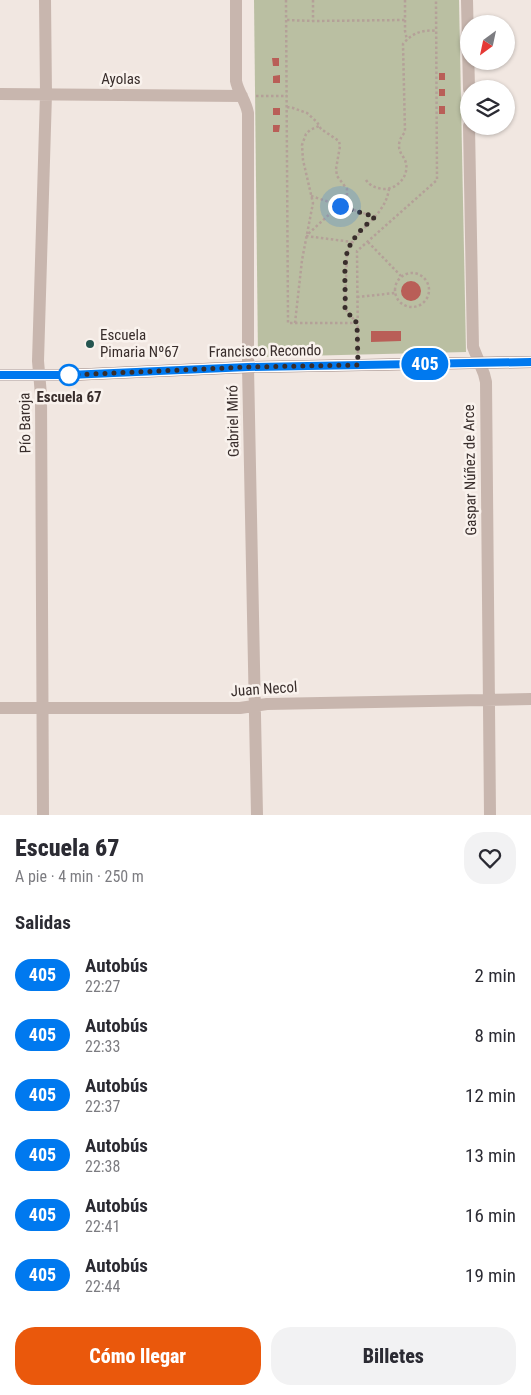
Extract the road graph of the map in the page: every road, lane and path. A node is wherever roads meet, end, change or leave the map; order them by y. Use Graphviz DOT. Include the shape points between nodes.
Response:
graph roads {
  1 [pos="45,0"];
  2 [pos="236,0"];
  3 [pos="286,0"];
  4 [pos="312,0"];
  5 [pos="405,0"];
  6 [pos="436,0"];
  7 [pos="467,0"];
  8 [pos="286,20"];
  9 [pos="313,20"];
  10 [pos="405,20"];
  11 [pos="436,31"];
  12 [pos="407,40"];
  13 [pos="469,80"];
  14 [pos="0,94"];
  15 [pos="46,94"];
  16 [pos="242,96"];
  17 [pos="287,96"];
  18 [pos="287,107"];
  19 [pos="319,126"];
  20 [pos="469,135"];
  21 [pos="366,180"];
  22 [pos="389,189"];
  23 [pos="311,196"];
  24 [pos="340,206"];
  25 [pos="375,217"];
  26 [pos="306,236"];
  27 [pos="368,242"];
  28 [pos="353,243"];
  29 [pos="401,276"];
  30 [pos="395,293"];
  31 [pos="357,297"];
  32 [pos="295,323"];
  33 [pos="357,323"];
  34 [pos="531,362"];
  35 [pos="479,363"];
  36 [pos="358,365"];
  37 [pos="248,367"];
  38 [pos="39,374"];
  39 [pos="0,375"];
  40 [pos="531,698"];
  41 [pos="489,699"];
  42 [pos="255,707"];
  43 [pos="0,708"];
  44 [pos="44,709"];
  45 [pos="43,815"];
  46 [pos="257,815"];
  47 [pos="490,815"];
  1 -- 15 [label="street, Pío Baroja"];
  2 -- 16 [label="street, Gabriel Miró" via="236,81"];
  3 -- 8 [label="path"];
  4 -- 9 [label="path"];
  5 -- 10 [label="path"];
  6 -- 11 [label="path"];
  7 -- 13 [label="street"];
  8 -- 9 [label="path"];
  8 -- 17 [label="path"];
  9 -- 10 [label="path"];
  10 -- 12 [label="path"];
  11 -- 12 [label="path" via="419,32"];
  11 -- 27 [label="path" via="437,180"];
  12 -- 22 [label="path" via="403,44 405,132 399,147 406,171 401,181"];
  14 -- 15 [label="street, Ayolas"];
  15 -- 16 [label="street, Ayolas"];
  15 -- 38 [label="street, Pío Baroja"];
  16 -- 17 [label="path"];
  16 -- 37 [label="street, Gabriel Miró" via="248,113"];
  17 -- 18 [label="path"];
  18 -- 19 [label="path" via="307,113"];
  18 -- 32 [label="path" via="288,323"];
  19 -- 23 [label="path" via="306,134 302,145"];
  19 -- 24 [label="path" via="336,138 340,146 336,169 348,194"];
  20 -- 35 [label="street, Gaspar Núñez de Arce" via="473,347"];
  21 -- 22 [label="path" via="372,186"];
  22 -- 25 [label="path" via="385,204"];
  23 -- 24 [label="path"];
  23 -- 26 [label="path" via="313,203"];
  24 -- 25 [label="path"];
  24 -- 26 [label="path"];
  25 -- 28 [label="path"];
  26 -- 28 [label="path"];
  26 -- 32 [label="path"];
  27 -- 29 [label="path"];
  27 -- 31 [label="path" via="357,251"];
  28 -- 33 [label="path" via="346,256 345,308"];
  29 -- 30 [label="path" via="395,285"];
  29 -- 30 [label="path" via="412,272 423,276 429,285 428,297 420,305 408,306 399,301"];
  30 -- 31 [label="path"];
  31 -- 33 [label="path"];
  32 -- 33 [label="path"];
  33 -- 36 [label="path"];
  34 -- 35 [label="street, Francisco Recondo"];
  35 -- 36 [label="street, Francisco Recondo"];
  35 -- 41 [label="street, Gaspar Núñez de Arce" via="486,382"];
  36 -- 37 [label="street, Francisco Recondo"];
  37 -- 38 [label="street, Francisco Recondo"];
  37 -- 42 [label="street, Gabriel Miró"];
  38 -- 39 [label="street, Francisco Recondo"];
  38 -- 44 [label="street, Pío Baroja"];
  40 -- 41 [label="street, Juan Necol"];
  41 -- 42 [label="street, Juan Necol" via="267,704"];
  41 -- 47 [label="street, Gaspar Núñez de Arce"];
  42 -- 44 [label="street, Juan Necol"];
  42 -- 46 [label="street, Gabriel Miró"];
  43 -- 44 [label="street, Juan Necol"];
  44 -- 45 [label="street, Pío Baroja"];
}
